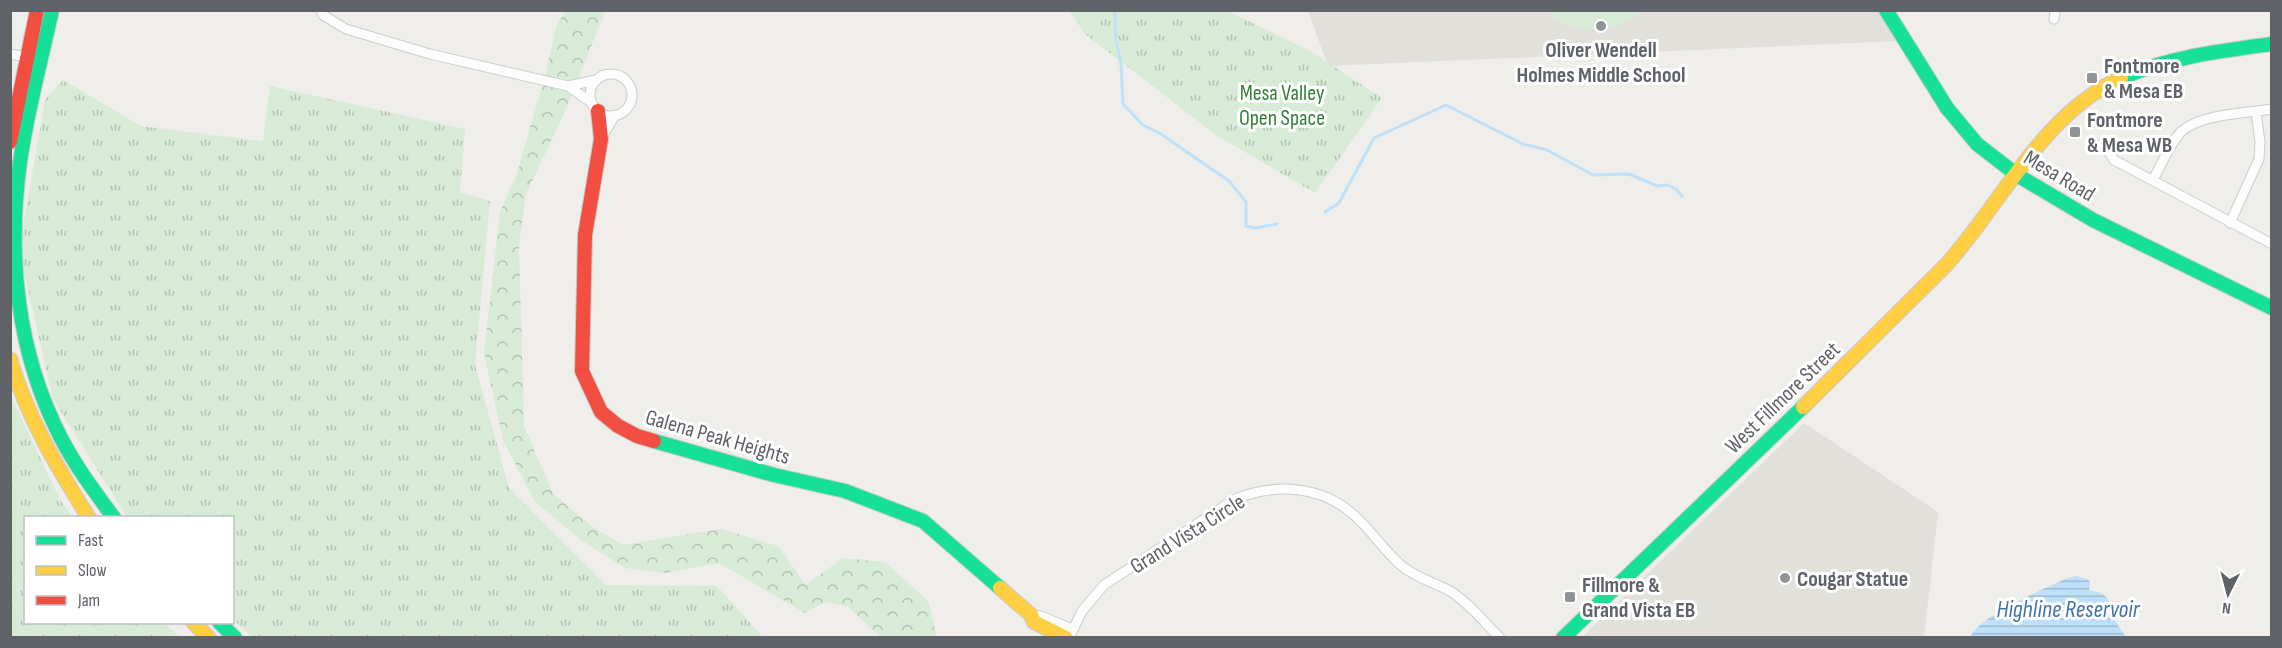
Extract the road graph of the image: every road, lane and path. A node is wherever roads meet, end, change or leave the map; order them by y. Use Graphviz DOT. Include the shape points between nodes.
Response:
graph roads {
  1 [pos="38,10"];
  2 [pos="52,10"];
  3 [pos="321,10"];
  4 [pos="1886,10"];
  5 [pos="2271,44"];
  6 [pos="10,54"];
  7 [pos="34,59"];
  8 [pos="596,81"];
  9 [pos="568,86"];
  10 [pos="595,107"];
  11 [pos="2271,109"];
  12 [pos="2256,112"];
  13 [pos="615,115"];
  14 [pos="601,139"];
  15 [pos="10,142"];
  16 [pos="2103,142"];
  17 [pos="2016,176"];
  18 [pos="2153,180"];
  19 [pos="2230,223"];
  20 [pos="2271,244"];
  21 [pos="2271,308"];
  22 [pos="12,369"];
  23 [pos="88,516"];
  24 [pos="113,516"];
  25 [pos="195,624"];
  26 [pos="221,624"];
  27 [pos="1069,635"];
  28 [pos="208,638"];
  29 [pos="235,638"];
  30 [pos="1500,638"];
  31 [pos="1563,638"];
  1 -- 7 [label="main road"];
  2 -- 7 [label="main road"];
  3 -- 9 [label="street" via="346,29 430,54"];
  4 -- 17 [label="main road, Mesa Road" via="1947,108 1977,144"];
  5 -- 17 [label="main road, West Fillmore Street" via="2166,61 2112,82 2056,125"];
  6 -- 7 [label="street"];
  7 -- 15 [label="main road"];
  7 -- 24 [label="main road" via="13,261 19,313 28,358 44,404 74,461"];
  8 -- 9 [label="street"];
  8 -- 10 [label="street" via="590,94"];
  8 -- 13 [label="street" via="614,74 630,86 630,102"];
  9 -- 10 [label="street"];
  10 -- 13 [label="street" via="606,115"];
  10 -- 14 [label="main road, Galena Peak Heights"];
  11 -- 12 [label="street"];
  12 -- 18 [label="street" via="2188,126 2173,141"];
  12 -- 19 [label="street" via="2259,159"];
  13 -- 14 [label="street"];
  14 -- 27 [label="main road, Galena Peak Heights" via="585,235 582,364 601,412 618,426 646,439 845,491 923,521 1034,621"];
  16 -- 18 [label="street" via="2114,160"];
  17 -- 21 [label="main road, Mesa Road" via="2093,220"];
  17 -- 31 [label="main road, West Fillmore Street" via="1947,265"];
  18 -- 19 [label="street"];
  19 -- 20 [label="street"];
  22 -- 23 [label="main road" via="27,411"];
  25 -- 28 [label="main road"];
  26 -- 29 [label="main road"];
  27 -- 30 [label="street, Grand Vista Circle" via="1082,610 1104,585 1250,493 1290,489 1316,494 1354,514 1402,566 1464,601"];
}
